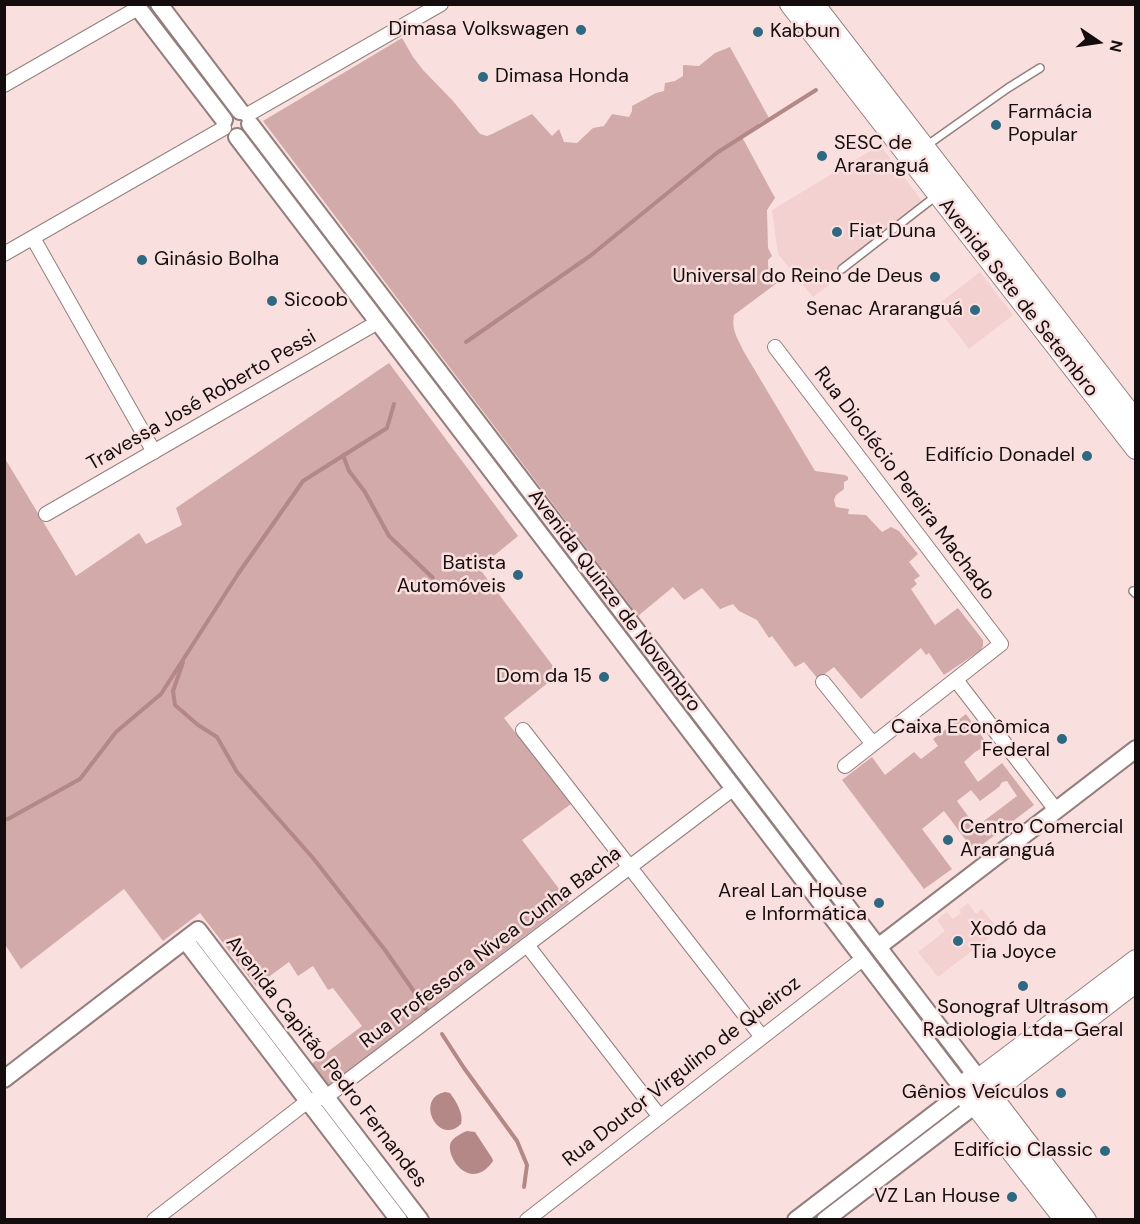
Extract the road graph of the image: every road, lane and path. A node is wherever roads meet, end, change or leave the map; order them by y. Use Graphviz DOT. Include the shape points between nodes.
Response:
graph roads {
  1 [pos="159,4"];
  2 [pos="441,4"];
  3 [pos="790,4"];
  4 [pos="814,4"];
  5 [pos="137,6"];
  6 [pos="1040,68"];
  7 [pos="4,85"];
  8 [pos="245,116"];
  9 [pos="228,128"];
  10 [pos="924,148"];
  11 [pos="938,195"];
  12 [pos="33,238"];
  13 [pos="4,254"];
  14 [pos="842,269"];
  15 [pos="378,321"];
  16 [pos="776,347"];
  17 [pos="1136,421"];
  18 [pos="1136,449"];
  19 [pos="154,452"];
  20 [pos="46,514"];
  21 [pos="956,680"];
  22 [pos="823,682"];
  23 [pos="523,730"];
  24 [pos="873,744"];
  25 [pos="1136,749"];
  26 [pos="845,766"];
  27 [pos="734,788"];
  28 [pos="1056,810"];
  29 [pos="630,867"];
  30 [pos="191,935"];
  31 [pos="527,945"];
  32 [pos="878,947"];
  33 [pos="864,958"];
  34 [pos="1136,960"];
  35 [pos="1136,982"];
  36 [pos="762,1037"];
  37 [pos="4,1080"];
  38 [pos="975,1089"];
  39 [pos="326,1097"];
  40 [pos="308,1101"];
  41 [pos="660,1116"];
  42 [pos="154,1220"];
  43 [pos="399,1220"];
  44 [pos="420,1220"];
  45 [pos="527,1220"];
  46 [pos="796,1220"];
  47 [pos="825,1220"];
  48 [pos="1065,1220"];
  49 [pos="1086,1220"];
  1 -- 8 [label="street, Avenida Quinze de Novembro"];
  2 -- 8 [label="street"];
  3 -- 11 [label="main road, Avenida Sete de Setembro"];
  4 -- 10 [label="main road, Avenida Sete de Setembro"];
  5 -- 7 [label="street"];
  5 -- 9 [label="street, Avenida Quinze de Novembro"];
  6 -- 10 [label="lane"];
  8 -- 9 [label="street" via="228,113"];
  8 -- 9 [label="street" via="247,131 241,136"];
  8 -- 32 [label="street, Avenida Quinze de Novembro"];
  9 -- 12 [label="street"];
  9 -- 15 [label="street, Avenida Quinze de Novembro"];
  10 -- 17 [label="main road, Avenida Sete de Setembro"];
  11 -- 14 [label="lane"];
  11 -- 18 [label="main road, Avenida Sete de Setembro"];
  12 -- 13 [label="street"];
  12 -- 19 [label="street"];
  15 -- 19 [label="street, Travessa José Roberto Pessi"];
  15 -- 27 [label="street, Avenida Quinze de Novembro"];
  16 -- 21 [label="street, Rua Dioclécio Pereira Machado" via="1001,644"];
  19 -- 20 [label="street, Travessa José Roberto Pessi"];
  21 -- 24 [label="street"];
  21 -- 28 [label="street"];
  22 -- 24 [label="street"];
  23 -- 29 [label="street"];
  24 -- 26 [label="street"];
  25 -- 28 [label="street"];
  27 -- 29 [label="street, Rua Professora Nívea Cunha Bacha"];
  27 -- 33 [label="street, Avenida Quinze de Novembro"];
  28 -- 32 [label="street"];
  29 -- 31 [label="street, Rua Professora Nívea Cunha Bacha"];
  29 -- 36 [label="street"];
  30 -- 37 [label="street"];
  30 -- 39 [label="street, Avenida Capitão Pedro Fernandes"];
  30 -- 40 [label="street, Avenida Capitão Pedro Fernandes"];
  31 -- 39 [label="street, Rua Professora Nívea Cunha Bacha"];
  31 -- 41 [label="street"];
  32 -- 33 [label="street" via="877,960 868,962"];
  32 -- 38 [label="street, Avenida Quinze de Novembro"];
  33 -- 36 [label="street, Rua Doutor Virgulino de Queiroz"];
  33 -- 38 [label="street, Avenida Quinze de Novembro"];
  34 -- 38 [label="main road"];
  35 -- 38 [label="main road"];
  36 -- 41 [label="street, Rua Doutor Virgulino de Queiroz"];
  38 -- 46 [label="street"];
  38 -- 47 [label="street"];
  38 -- 48 [label="main road, Avenida Quinze de Novembro"];
  38 -- 49 [label="main road, Avenida Quinze de Novembro"];
  39 -- 40 [label="street, Rua Professora Nívea Cunha Bacha"];
  39 -- 44 [label="street, Avenida Capitão Pedro Fernandes"];
  40 -- 42 [label="street, Rua Professora Nívea Cunha Bacha"];
  40 -- 43 [label="street, Avenida Capitão Pedro Fernandes"];
  41 -- 45 [label="street, Rua Doutor Virgulino de Queiroz"];
}
